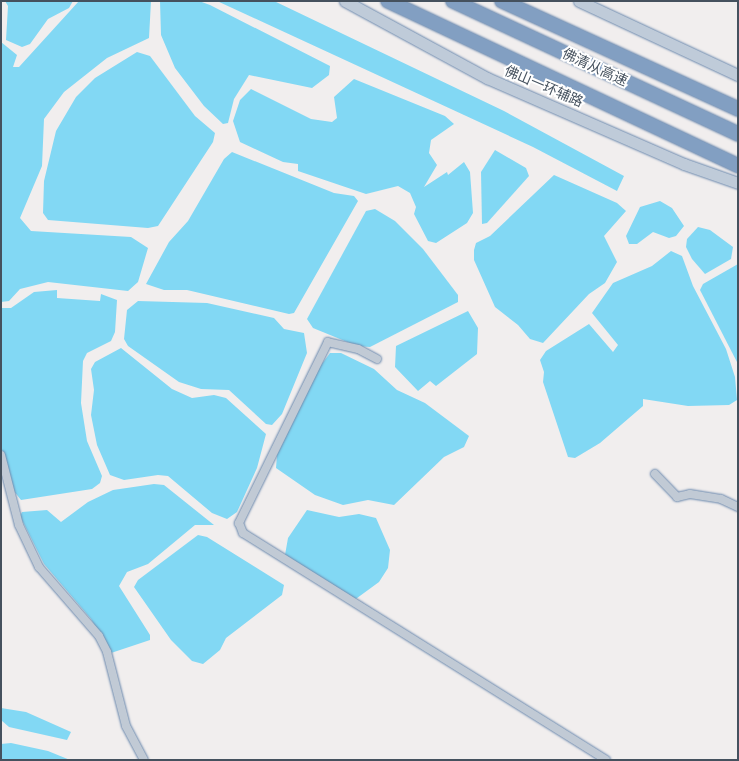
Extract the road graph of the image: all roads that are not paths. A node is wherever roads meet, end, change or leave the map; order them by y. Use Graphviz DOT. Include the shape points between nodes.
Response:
graph roads {
  1 [pos="345,1"];
  2 [pos="388,1"];
  3 [pos="453,1"];
  4 [pos="502,1"];
  5 [pos="579,1"];
  6 [pos="738,74"];
  7 [pos="738,110"];
  8 [pos="738,134"];
  9 [pos="738,166"];
  10 [pos="738,183"];
  11 [pos="377,359"];
  12 [pos="1,455"];
  13 [pos="655,474"];
  14 [pos="738,506"];
  15 [pos="144,760"];
  16 [pos="606,760"];
  1 -- 10 [label="main road, 佛山一环辅路" via="487,78 684,164"];
  2 -- 9 [label="highway"];
  3 -- 8 [label="highway, 佛清从高速"];
  4 -- 7 [label="highway, 佛清从高速"];
  5 -- 6 [label="main road"];
  11 -- 16 [label="street" via="358,349 328,342 239,523 243,533"];
  12 -- 15 [label="street" via="19,525 39,567 99,636 107,652 126,726"];
  13 -- 14 [label="street" via="677,497 690,494 721,499"];
}
